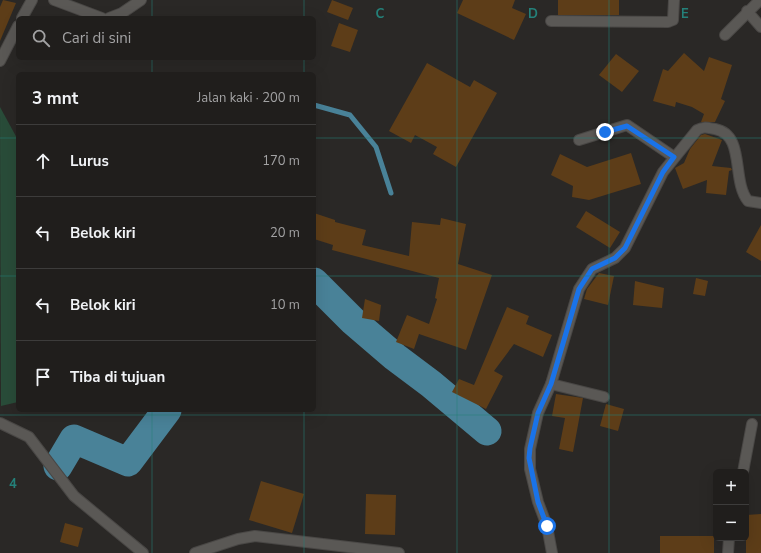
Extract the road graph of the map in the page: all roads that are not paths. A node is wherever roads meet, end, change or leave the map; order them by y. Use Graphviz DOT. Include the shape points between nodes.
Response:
graph roads {
  1 [pos="32,0"];
  2 [pos="54,0"];
  3 [pos="141,0"];
  4 [pos="674,0"];
  5 [pos="760,0"];
  6 [pos="747,11"];
  7 [pos="23,16"];
  8 [pos="97,16"];
  9 [pos="116,16"];
  10 [pos="551,21"];
  11 [pos="761,28"];
  12 [pos="16,30"];
  13 [pos="725,35"];
  14 [pos="0,61"];
  15 [pos="579,140"];
  16 [pos="674,157"];
  17 [pos="761,203"];
  18 [pos="551,384"];
  19 [pos="604,397"];
  20 [pos="0,424"];
  21 [pos="752,424"];
  22 [pos="744,469"];
  23 [pos="729,541"];
  24 [pos="143,553"];
  25 [pos="195,553"];
  26 [pos="399,553"];
  27 [pos="552,553"];
  28 [pos="728,553"];
  1 -- 7 [label="street"];
  2 -- 8 [label="street"];
  3 -- 9 [label="street"];
  4 -- 10 [label="street" via="674,16 668,22"];
  5 -- 6 [label="street"];
  6 -- 11 [label="street"];
  6 -- 13 [label="street"];
  12 -- 14 [label="street"];
  15 -- 16 [label="street" via="627,126"];
  16 -- 17 [label="street" via="697,130 703,127 722,130 734,143 742,194 748,201"];
  16 -- 18 [label="street" via="663,172 625,248 615,258 592,269 583,280"];
  18 -- 19 [label="street"];
  18 -- 27 [label="street" via="538,413 529,458"];
  20 -- 24 [label="street" via="29,437 74,496"];
  21 -- 22 [label="street"];
  23 -- 28 [label="street"];
  25 -- 26 [label="street" via="255,536"];
}
